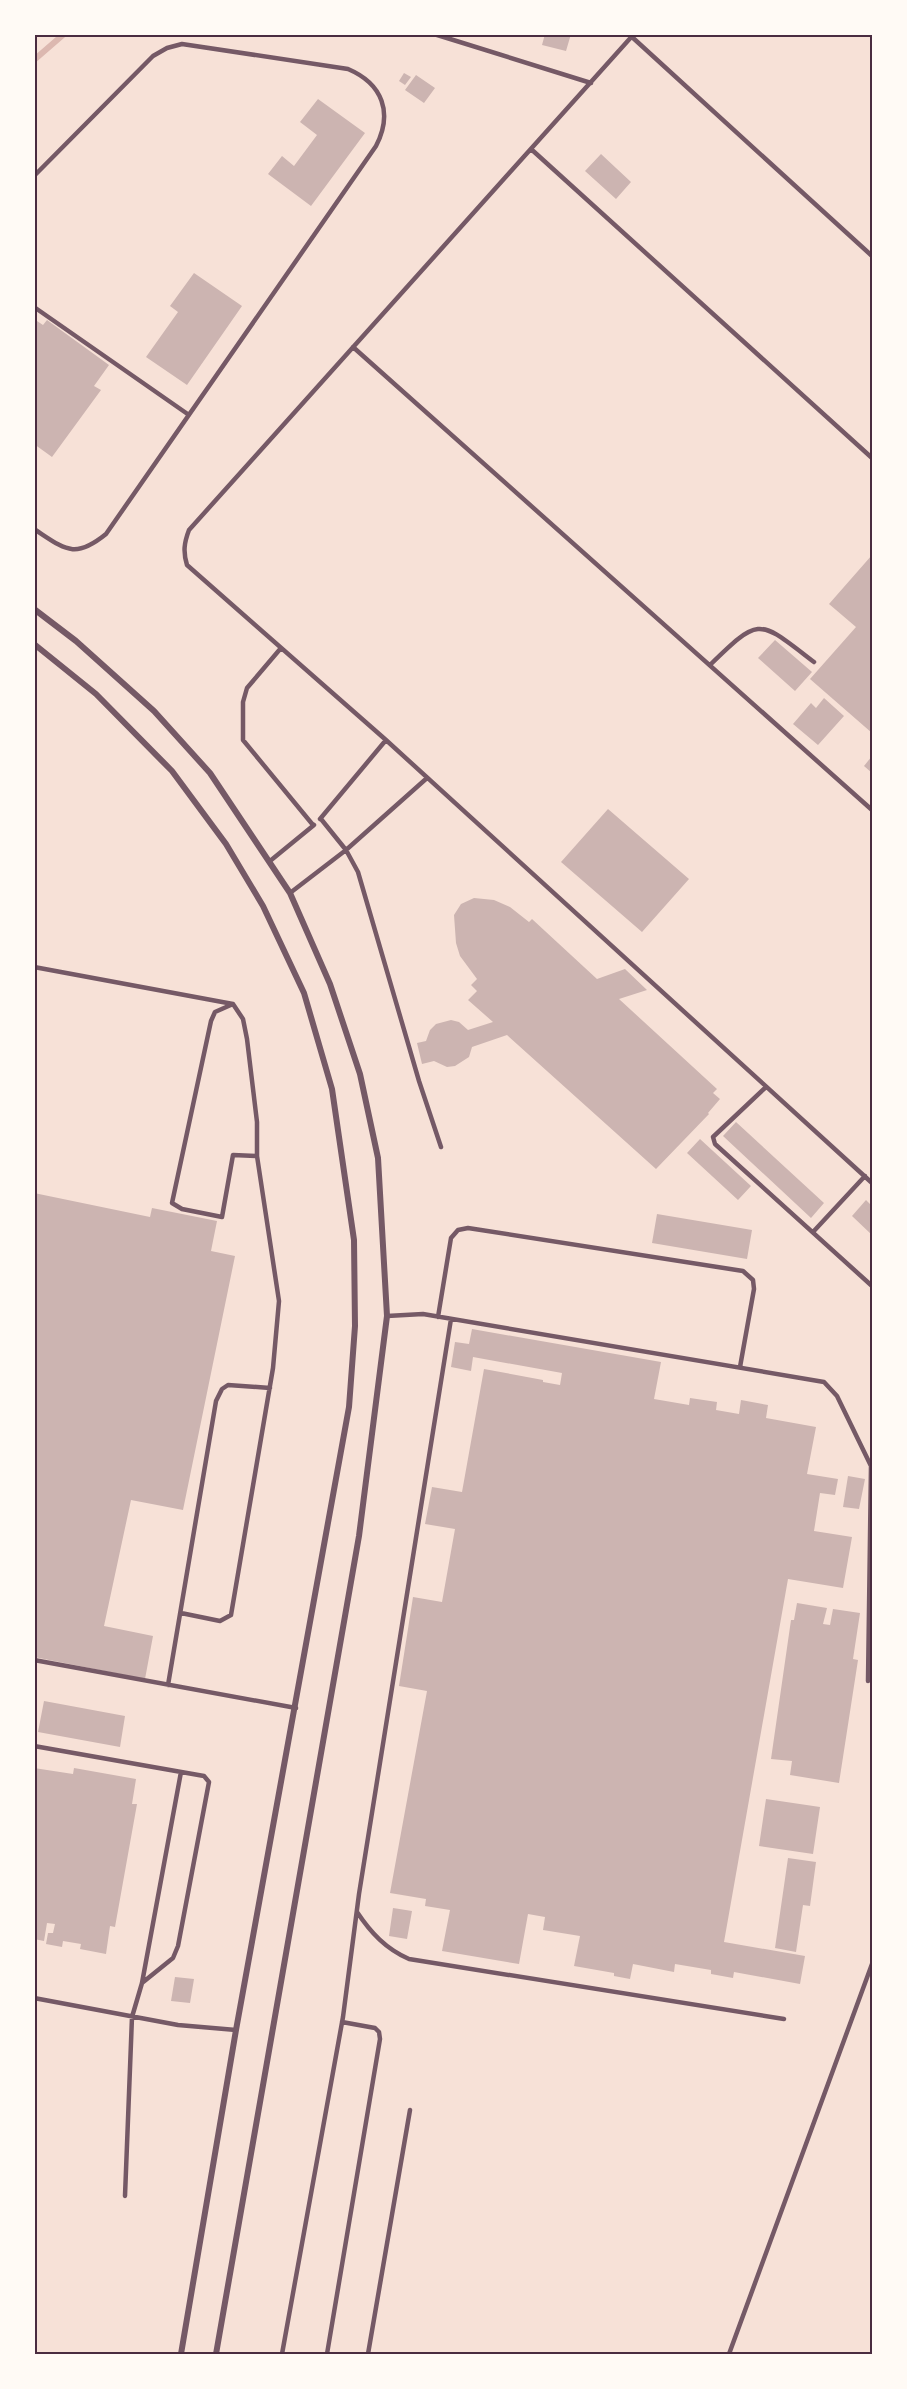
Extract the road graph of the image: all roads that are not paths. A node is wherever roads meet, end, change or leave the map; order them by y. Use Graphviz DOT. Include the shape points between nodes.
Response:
graph roads {
  1 [pos="434,34"];
  2 [pos="633,36"];
  3 [pos="591,83"];
  4 [pos="531,149"];
  5 [pos="34,176"];
  6 [pos="873,256"];
  7 [pos="34,307"];
  8 [pos="353,347"];
  9 [pos="189,415"];
  10 [pos="873,458"];
  11 [pos="34,529"];
  12 [pos="34,609"];
  13 [pos="34,644"];
  14 [pos="281,648"];
  15 [pos="814,662"];
  16 [pos="710,665"];
  17 [pos="386,740"];
  18 [pos="427,778"];
  19 [pos="873,810"];
  20 [pos="321,819"];
  21 [pos="314,825"];
  22 [pos="346,850"];
  23 [pos="270,861"];
  24 [pos="290,893"];
  25 [pos="34,966"];
  26 [pos="233,1004"];
  27 [pos="766,1087"];
  28 [pos="441,1147"];
  29 [pos="257,1156"];
  30 [pos="865,1176"];
  31 [pos="873,1183"];
  32 [pos="813,1232"];
  33 [pos="873,1286"];
  34 [pos="387,1316"];
  35 [pos="438,1317"];
  36 [pos="452,1318"];
  37 [pos="740,1367"];
  38 [pos="270,1388"];
  39 [pos="181,1613"];
  40 [pos="34,1660"];
  41 [pos="868,1681"];
  42 [pos="168,1685"];
  43 [pos="296,1708"];
  44 [pos="34,1746"];
  45 [pos="181,1772"];
  46 [pos="357,1912"];
  47 [pos="873,1964"];
  48 [pos="142,1983"];
  49 [pos="34,1998"];
  50 [pos="132,2017"];
  51 [pos="784,2019"];
  52 [pos="342,2022"];
  53 [pos="236,2030"];
  54 [pos="410,2110"];
  55 [pos="125,2196"];
  56 [pos="181,2355"];
  57 [pos="216,2355"];
  58 [pos="282,2355"];
  59 [pos="327,2355"];
  60 [pos="368,2355"];
  61 [pos="729,2355"];
  1 -- 3 [label="lane"];
  2 -- 3 [label="lane"];
  2 -- 6 [label="lane"];
  3 -- 4 [label="lane"];
  4 -- 8 [label="lane"];
  4 -- 10 [label="lane"];
  5 -- 9 [label="lane" via="153,56 182,44 348,69 376,88 386,121 376,146"];
  7 -- 9 [label="lane"];
  8 -- 14 [label="lane" via="189,530 184,543 187,565"];
  8 -- 16 [label="lane"];
  9 -- 11 [label="lane" via="106,534 94,543 76,550 62,547"];
  12 -- 23 [label="street" via="154,711 210,773"];
  13 -- 43 [label="street" via="96,694 172,771 226,844 263,906 304,993 332,1089 354,1240 355,1326 349,1407"];
  14 -- 17 [label="lane"];
  14 -- 21 [label="lane" via="247,687 243,740"];
  15 -- 16 [label="lane" via="765,628 750,630"];
  16 -- 19 [label="lane"];
  17 -- 18 [label="lane"];
  17 -- 20 [label="lane"];
  18 -- 22 [label="lane"];
  18 -- 27 [label="lane"];
  20 -- 21 [label="lane"];
  20 -- 22 [label="lane"];
  21 -- 23 [label="lane"];
  22 -- 24 [label="lane"];
  22 -- 28 [label="lane" via="358,872"];
  23 -- 24 [label="street"];
  24 -- 34 [label="street" via="330,984 360,1074 378,1158"];
  25 -- 26 [label="lane"];
  26 -- 29 [label="lane" via="243,1019 247,1039"];
  26 -- 29 [label="lane" via="215,1012 212,1021 172,1203 182,1209 222,1217 233,1155"];
  27 -- 30 [label="lane"];
  27 -- 32 [label="lane" via="713,1140"];
  29 -- 38 [label="lane" via="279,1301"];
  30 -- 31 [label="lane"];
  30 -- 32 [label="lane"];
  32 -- 33 [label="lane"];
  34 -- 35 [label="lane"];
  34 -- 57 [label="street" via="359,1536"];
  35 -- 36 [label="lane"];
  35 -- 37 [label="lane" via="452,1238 458,1230 468,1228 732,1269 743,1271 753,1280 754,1289"];
  36 -- 37 [label="lane"];
  36 -- 46 [label="lane"];
  37 -- 41 [label="lane" via="824,1382 837,1396 871,1466"];
  38 -- 39 [label="lane" via="228,1385 216,1401"];
  38 -- 39 [label="lane" via="231,1615 220,1621"];
  39 -- 42 [label="lane"];
  40 -- 42 [label="lane"];
  42 -- 43 [label="lane"];
  43 -- 53 [label="street"];
  44 -- 45 [label="lane"];
  45 -- 48 [label="lane"];
  45 -- 48 [label="lane" via="204,1776 209,1782 174,1958"];
  46 -- 51 [label="lane" via="392,1952 410,1959"];
  46 -- 52 [label="lane"];
  47 -- 61 [label="lane"];
  48 -- 50 [label="lane"];
  49 -- 50 [label="lane"];
  50 -- 53 [label="lane"];
  50 -- 55 [label="lane"];
  52 -- 58 [label="lane"];
  52 -- 59 [label="lane" via="375,2028 380,2039"];
  53 -- 56 [label="street"];
  54 -- 60 [label="lane"];
}
